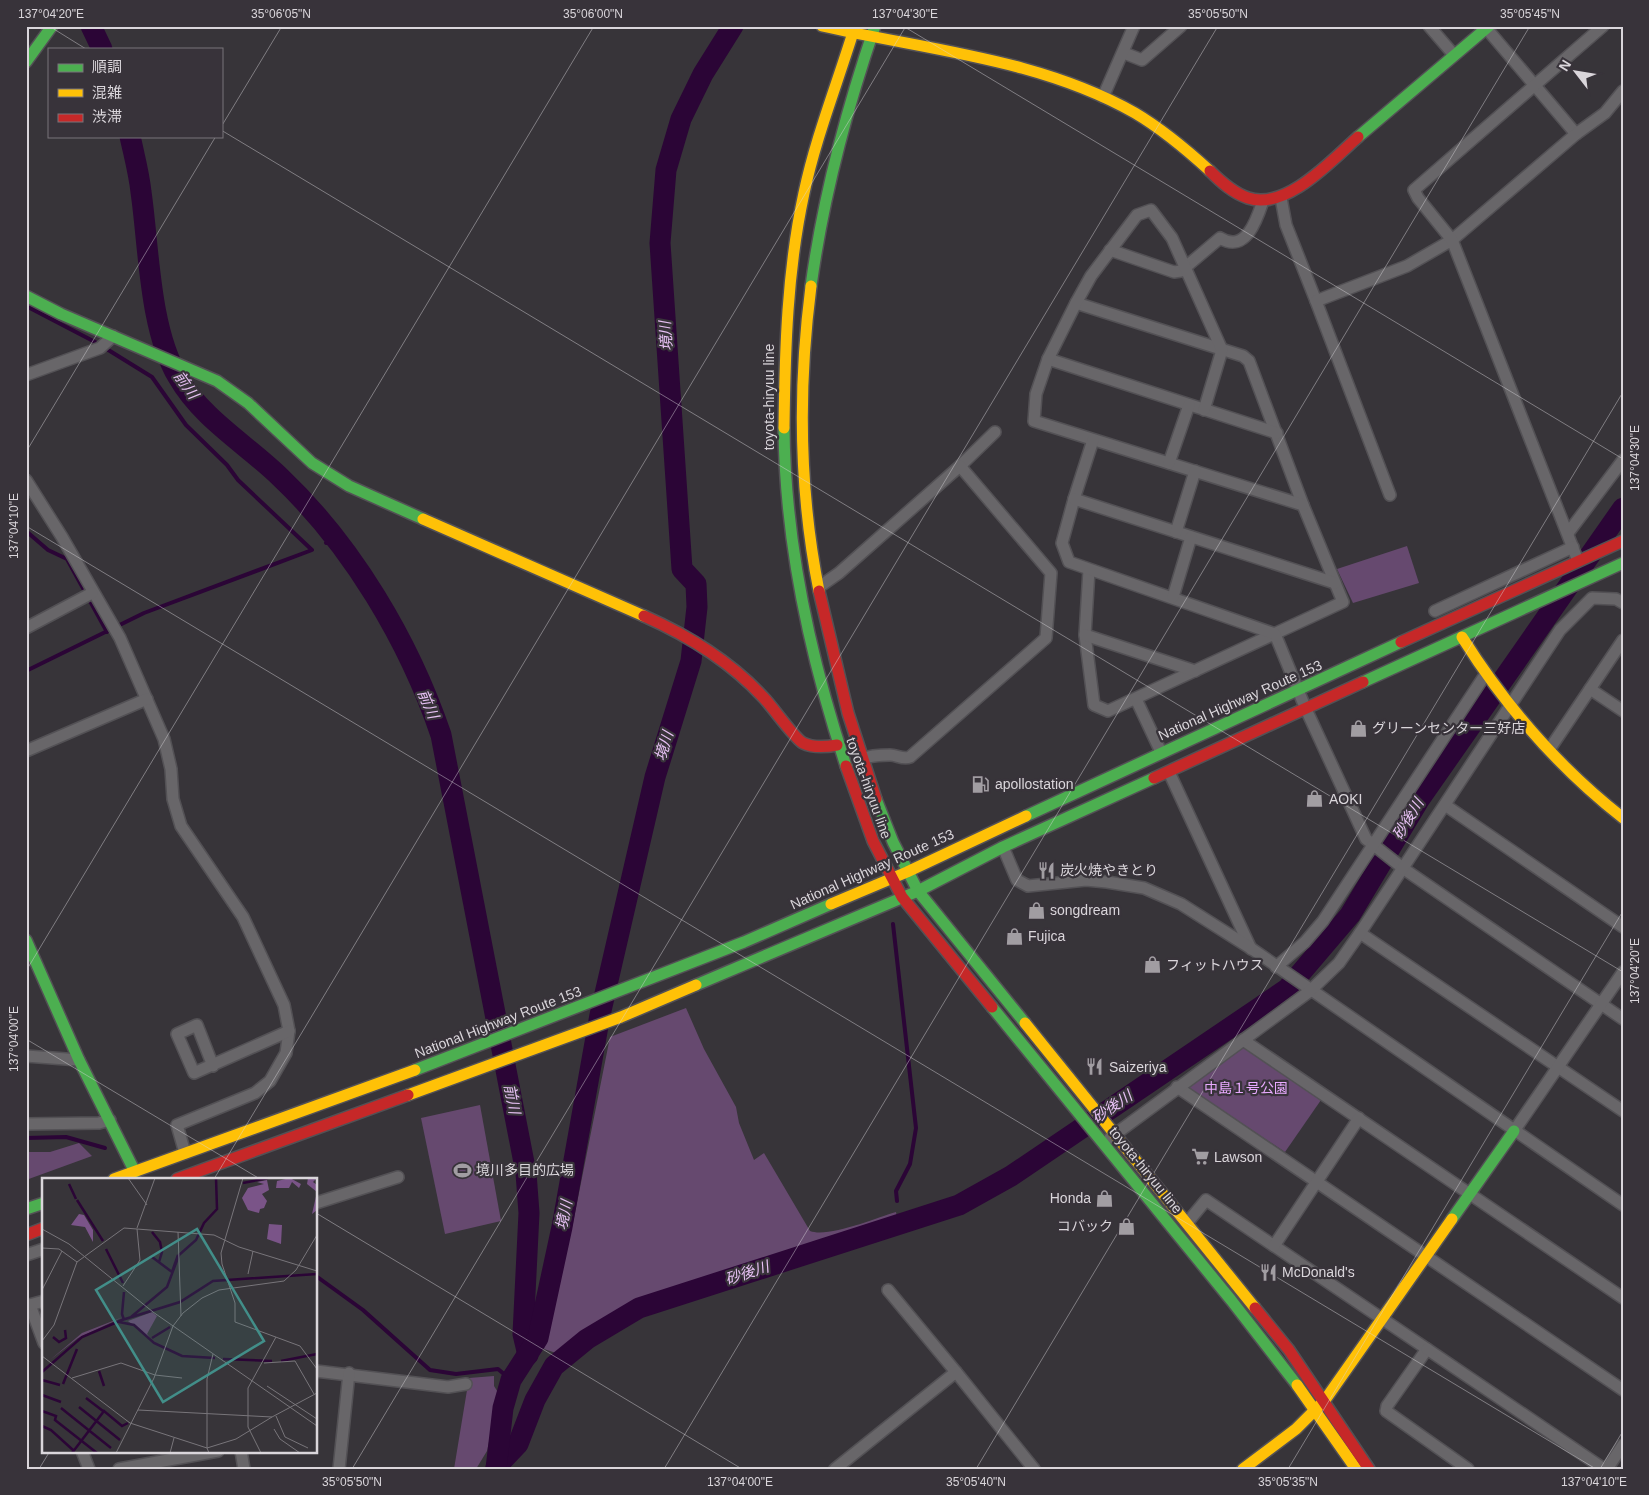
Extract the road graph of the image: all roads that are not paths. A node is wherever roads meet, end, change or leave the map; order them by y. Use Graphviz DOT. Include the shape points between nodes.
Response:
graph roads {
  1 [pos="52,26"];
  2 [pos="822,26"];
  3 [pos="1134,26"];
  4 [pos="1181,26"];
  5 [pos="1429,26"];
  6 [pos="1603,26"];
  7 [pos="1488,27"];
  8 [pos="854,30"];
  9 [pos="873,32"];
  10 [pos="1124,53"];
  11 [pos="1454,55"];
  12 [pos="26,62"];
  13 [pos="1534,85"];
  14 [pos="1623,91"];
  15 [pos="1103,97"];
  16 [pos="1576,134"];
  17 [pos="1281,198"];
  18 [pos="1263,201"];
  19 [pos="1452,240"];
  20 [pos="1110,250"];
  21 [pos="1186,268"];
  22 [pos="26,296"];
  23 [pos="1316,301"];
  24 [pos="1076,304"];
  25 [pos="113,336"];
  26 [pos="1222,350"];
  27 [pos="1048,359"];
  28 [pos="26,375"];
  29 [pos="1189,405"];
  30 [pos="1204,410"];
  31 [pos="995,432"];
  32 [pos="1277,433"];
  33 [pos="1094,440"];
  34 [pos="1623,460"];
  35 [pos="1169,463"];
  36 [pos="960,466"];
  37 [pos="1194,471"];
  38 [pos="26,480"];
  39 [pos="1390,495"];
  40 [pos="1074,499"];
  41 [pos="1303,505"];
  42 [pos="1176,532"];
  43 [pos="1568,534"];
  44 [pos="1191,537"];
  45 [pos="1623,541"];
  46 [pos="1573,546"];
  47 [pos="1578,561"];
  48 [pos="1623,563"];
  49 [pos="1090,570"];
  50 [pos="1584,581"];
  51 [pos="1335,583"];
  52 [pos="819,587"];
  53 [pos="92,592"];
  54 [pos="1173,597"];
  55 [pos="1592,598"];
  56 [pos="1623,603"];
  57 [pos="1435,611"];
  58 [pos="26,628"];
  59 [pos="1274,634"];
  60 [pos="1085,635"];
  61 [pos="1462,637"];
  62 [pos="1623,640"];
  63 [pos="1196,671"];
  64 [pos="1485,675"];
  65 [pos="1590,689"];
  66 [pos="1298,690"];
  67 [pos="147,699"];
  68 [pos="1136,699"];
  69 [pos="1305,707"];
  70 [pos="1509,707"];
  71 [pos="1623,711"];
  72 [pos="837,745"];
  73 [pos="1549,750"];
  74 [pos="26,751"];
  75 [pos="1161,752"];
  76 [pos="860,759"];
  77 [pos="1169,772"];
  78 [pos="1445,805"];
  79 [pos="1623,818"];
  80 [pos="1372,845"];
  81 [pos="1003,847"];
  82 [pos="1404,869"];
  83 [pos="907,872"];
  84 [pos="890,878"];
  85 [pos="918,890"];
  86 [pos="902,897"];
  87 [pos="1623,927"];
  88 [pos="1360,933"];
  89 [pos="26,940"];
  90 [pos="1252,949"];
  91 [pos="1278,969"];
  92 [pos="1623,972"];
  93 [pos="1306,988"];
  94 [pos="1601,1004"];
  95 [pos="1623,1019"];
  96 [pos="289,1031"];
  97 [pos="1243,1040"];
  98 [pos="26,1056"];
  99 [pos="80,1060"];
  100 [pos="213,1066"];
  101 [pos="1558,1069"];
  102 [pos="1177,1087"];
  103 [pos="1623,1111"];
  104 [pos="1359,1118"];
  105 [pos="110,1120"];
  106 [pos="26,1124"];
  107 [pos="1514,1131"];
  108 [pos="1114,1134"];
  109 [pos="1104,1142"];
  110 [pos="185,1153"];
  111 [pos="136,1175"];
  112 [pos="398,1177"];
  113 [pos="120,1178"];
  114 [pos="180,1178"];
  115 [pos="1316,1182"];
  116 [pos="1469,1194"];
  117 [pos="318,1202"];
  118 [pos="42,1204"];
  119 [pos="1623,1205"];
  120 [pos="26,1209"];
  121 [pos="1187,1223"];
  122 [pos="42,1229"];
  123 [pos="26,1235"];
  124 [pos="1274,1246"];
  125 [pos="42,1249"];
  126 [pos="26,1255"];
  127 [pos="1426,1256"];
  128 [pos="888,1290"];
  129 [pos="1623,1298"];
  130 [pos="42,1302"];
  131 [pos="28,1306"];
  132 [pos="1382,1319"];
  133 [pos="42,1338"];
  134 [pos="1427,1349"];
  135 [pos="318,1371"];
  136 [pos="956,1372"];
  137 [pos="349,1373"];
  138 [pos="466,1384"];
  139 [pos="1623,1390"];
  140 [pos="1325,1400"];
  141 [pos="1316,1409"];
  142 [pos="1623,1445"];
  143 [pos="82,1452"];
  144 [pos="212,1452"];
  145 [pos="241,1452"];
  146 [pos="88,1469"];
  147 [pos="119,1469"];
  148 [pos="244,1469"];
  149 [pos="339,1469"];
  150 [pos="835,1469"];
  151 [pos="1034,1469"];
  152 [pos="1243,1469"];
  153 [pos="1356,1469"];
  154 [pos="1369,1469"];
  155 [pos="1468,1469"];
  156 [pos="1605,1469"];
  1 -- 12 [label="main road"];
  2 -- 8 [label="main road"];
  3 -- 10 [label="street"];
  4 -- 10 [label="street" via="1142,60"];
  5 -- 11 [label="street"];
  6 -- 13 [label="street"];
  7 -- 11 [label="main road"];
  7 -- 13 [label="street"];
  8 -- 9 [label="main road"];
  8 -- 72 [label="main road, toyota-hiryuu line" via="809,169 799,216 785,327 782,392 787,501 795,570 822,695"];
  9 -- 15 [label="main road" via="1022,67"];
  9 -- 52 [label="main road, toyota-hiryuu line" via="836,158 809,292 802,420 809,524"];
  10 -- 15 [label="street"];
  11 -- 17 [label="main road" via="1341,153"];
  13 -- 16 [label="street"];
  13 -- 19 [label="street" via="1414,190"];
  14 -- 16 [label="street" via="1605,113"];
  15 -- 18 [label="main road" via="1146,121 1238,193"];
  16 -- 19 [label="street"];
  17 -- 18 [label="main road"];
  17 -- 23 [label="street" via="1286,225"];
  18 -- 21 [label="street" via="1256,224 1249,234 1234,242 1220,238"];
  19 -- 23 [label="street" via="1407,266"];
  19 -- 43 [label="street"];
  20 -- 21 [label="street" via="1174,272"];
  20 -- 21 [label="street" via="1137,215 1151,210 1172,238"];
  20 -- 24 [label="street"];
  21 -- 26 [label="street"];
  22 -- 25 [label="main road"];
  23 -- 39 [label="street"];
  24 -- 26 [label="street"];
  24 -- 27 [label="street"];
  25 -- 28 [label="street" via="100,348"];
  25 -- 72 [label="main road" via="233,390 312,463 349,486 682,634 716,656 763,697 802,743 824,748"];
  26 -- 30 [label="street"];
  26 -- 32 [label="street" via="1249,361"];
  27 -- 29 [label="street"];
  27 -- 33 [label="street" via="1036,394 1034,421"];
  29 -- 30 [label="street"];
  29 -- 35 [label="street"];
  30 -- 32 [label="street"];
  31 -- 36 [label="street"];
  32 -- 41 [label="street"];
  33 -- 35 [label="street"];
  33 -- 40 [label="street"];
  34 -- 43 [label="street"];
  35 -- 37 [label="street"];
  36 -- 52 [label="street"];
  36 -- 76 [label="street" via="1051,573 1046,638 910,758 890,755"];
  37 -- 41 [label="street"];
  37 -- 42 [label="street"];
  38 -- 53 [label="street"];
  40 -- 42 [label="street"];
  40 -- 49 [label="street" via="1062,543 1069,562"];
  41 -- 51 [label="street"];
  42 -- 44 [label="street"];
  43 -- 46 [label="street"];
  44 -- 51 [label="street"];
  44 -- 54 [label="street"];
  45 -- 47 [label="main road, National Highway Route 153"];
  46 -- 47 [label="street"];
  46 -- 57 [label="street"];
  47 -- 66 [label="main road, National Highway Route 153"];
  48 -- 50 [label="main road"];
  49 -- 54 [label="street"];
  49 -- 60 [label="street"];
  50 -- 55 [label="street"];
  50 -- 61 [label="main road"];
  51 -- 59 [label="street" via="1343,602"];
  52 -- 76 [label="main road, toyota-hiryuu line"];
  53 -- 58 [label="street"];
  53 -- 67 [label="street" via="120,638"];
  54 -- 59 [label="street"];
  55 -- 56 [label="street" via="1616,599"];
  55 -- 70 [label="street" via="1560,630"];
  59 -- 63 [label="street"];
  59 -- 66 [label="street"];
  60 -- 63 [label="street"];
  60 -- 68 [label="street" via="1094,706 1108,711"];
  61 -- 64 [label="main road"];
  61 -- 69 [label="main road"];
  62 -- 65 [label="street"];
  63 -- 68 [label="street"];
  64 -- 70 [label="main road"];
  64 -- 80 [label="street"];
  65 -- 71 [label="street"];
  65 -- 73 [label="street"];
  66 -- 69 [label="street"];
  66 -- 75 [label="main road, National Highway Route 153"];
  67 -- 74 [label="street"];
  67 -- 96 [label="street" via="164,739 173,799 181,826 242,916 284,1005"];
  68 -- 75 [label="street"];
  69 -- 77 [label="main road"];
  69 -- 80 [label="street" via="1366,839"];
  70 -- 73 [label="main road"];
  70 -- 78 [label="street"];
  72 -- 84 [label="main road, toyota-hiryuu line"];
  73 -- 79 [label="main road"];
  75 -- 83 [label="main road, National Highway Route 153"];
  76 -- 83 [label="main road, toyota-hiryuu line"];
  77 -- 81 [label="main road"];
  77 -- 90 [label="street"];
  78 -- 82 [label="street"];
  78 -- 87 [label="street"];
  80 -- 82 [label="street"];
  80 -- 91 [label="street" via="1323,921"];
  81 -- 85 [label="main road"];
  81 -- 90 [label="street" via="1017,880 1028,886 1086,880 1144,888 1181,904"];
  82 -- 88 [label="street"];
  82 -- 94 [label="street"];
  83 -- 84 [label="main road, National Highway Route 153"];
  83 -- 85 [label="main road, toyota-hiryuu line"];
  84 -- 86 [label="main road, toyota-hiryuu line"];
  84 -- 110 [label="main road, National Highway Route 153" via="744,942 486,1044"];
  85 -- 86 [label="main road"];
  85 -- 108 [label="main road, toyota-hiryuu line"];
  86 -- 109 [label="main road, toyota-hiryuu line"];
  86 -- 114 [label="main road" via="621,1017"];
  88 -- 93 [label="street" via="1338,963"];
  88 -- 101 [label="street"];
  89 -- 99 [label="main road"];
  90 -- 91 [label="street"];
  91 -- 93 [label="street"];
  92 -- 94 [label="street"];
  93 -- 97 [label="street"];
  93 -- 107 [label="street"];
  94 -- 95 [label="street"];
  94 -- 101 [label="street"];
  96 -- 100 [label="street"];
  96 -- 110 [label="street" via="282,1063 264,1087 177,1124"];
  97 -- 102 [label="street"];
  97 -- 104 [label="street"];
  98 -- 99 [label="street"];
  99 -- 105 [label="main road"];
  101 -- 103 [label="street"];
  101 -- 107 [label="street"];
  102 -- 108 [label="street"];
  102 -- 115 [label="street"];
  104 -- 115 [label="street"];
  104 -- 116 [label="street"];
  105 -- 106 [label="street"];
  105 -- 111 [label="main road"];
  107 -- 116 [label="main road"];
  107 -- 119 [label="street"];
  108 -- 109 [label="street"];
  108 -- 121 [label="main road, toyota-hiryuu line"];
  109 -- 141 [label="main road, toyota-hiryuu line"];
  110 -- 111 [label="main road, National Highway Route 153"];
  111 -- 113 [label="main road, National Highway Route 153"];
  112 -- 117 [label="street"];
  115 -- 124 [label="street"];
  115 -- 127 [label="street"];
  116 -- 127 [label="main road"];
  116 -- 129 [label="street"];
  118 -- 120 [label="main road"];
  121 -- 124 [label="street" via="1206,1200"];
  121 -- 140 [label="main road, toyota-hiryuu line"];
  122 -- 123 [label="main road"];
  124 -- 132 [label="street"];
  125 -- 126 [label="street"];
  127 -- 132 [label="main road"];
  127 -- 139 [label="street"];
  128 -- 136 [label="street"];
  130 -- 131 [label="street"];
  131 -- 133 [label="street"];
  132 -- 134 [label="street"];
  132 -- 140 [label="main road"];
  134 -- 155 [label="street" via="1386,1412"];
  134 -- 156 [label="street"];
  135 -- 137 [label="street"];
  136 -- 150 [label="street"];
  136 -- 151 [label="street"];
  137 -- 138 [label="street" via="448,1387"];
  137 -- 149 [label="street"];
  140 -- 141 [label="main road"];
  140 -- 154 [label="main road, toyota-hiryuu line"];
  141 -- 152 [label="main road" via="1296,1429"];
  141 -- 153 [label="main road, toyota-hiryuu line"];
  142 -- 156 [label="street"];
  143 -- 146 [label="street"];
  144 -- 147 [label="street"];
  145 -- 148 [label="street"];
}
